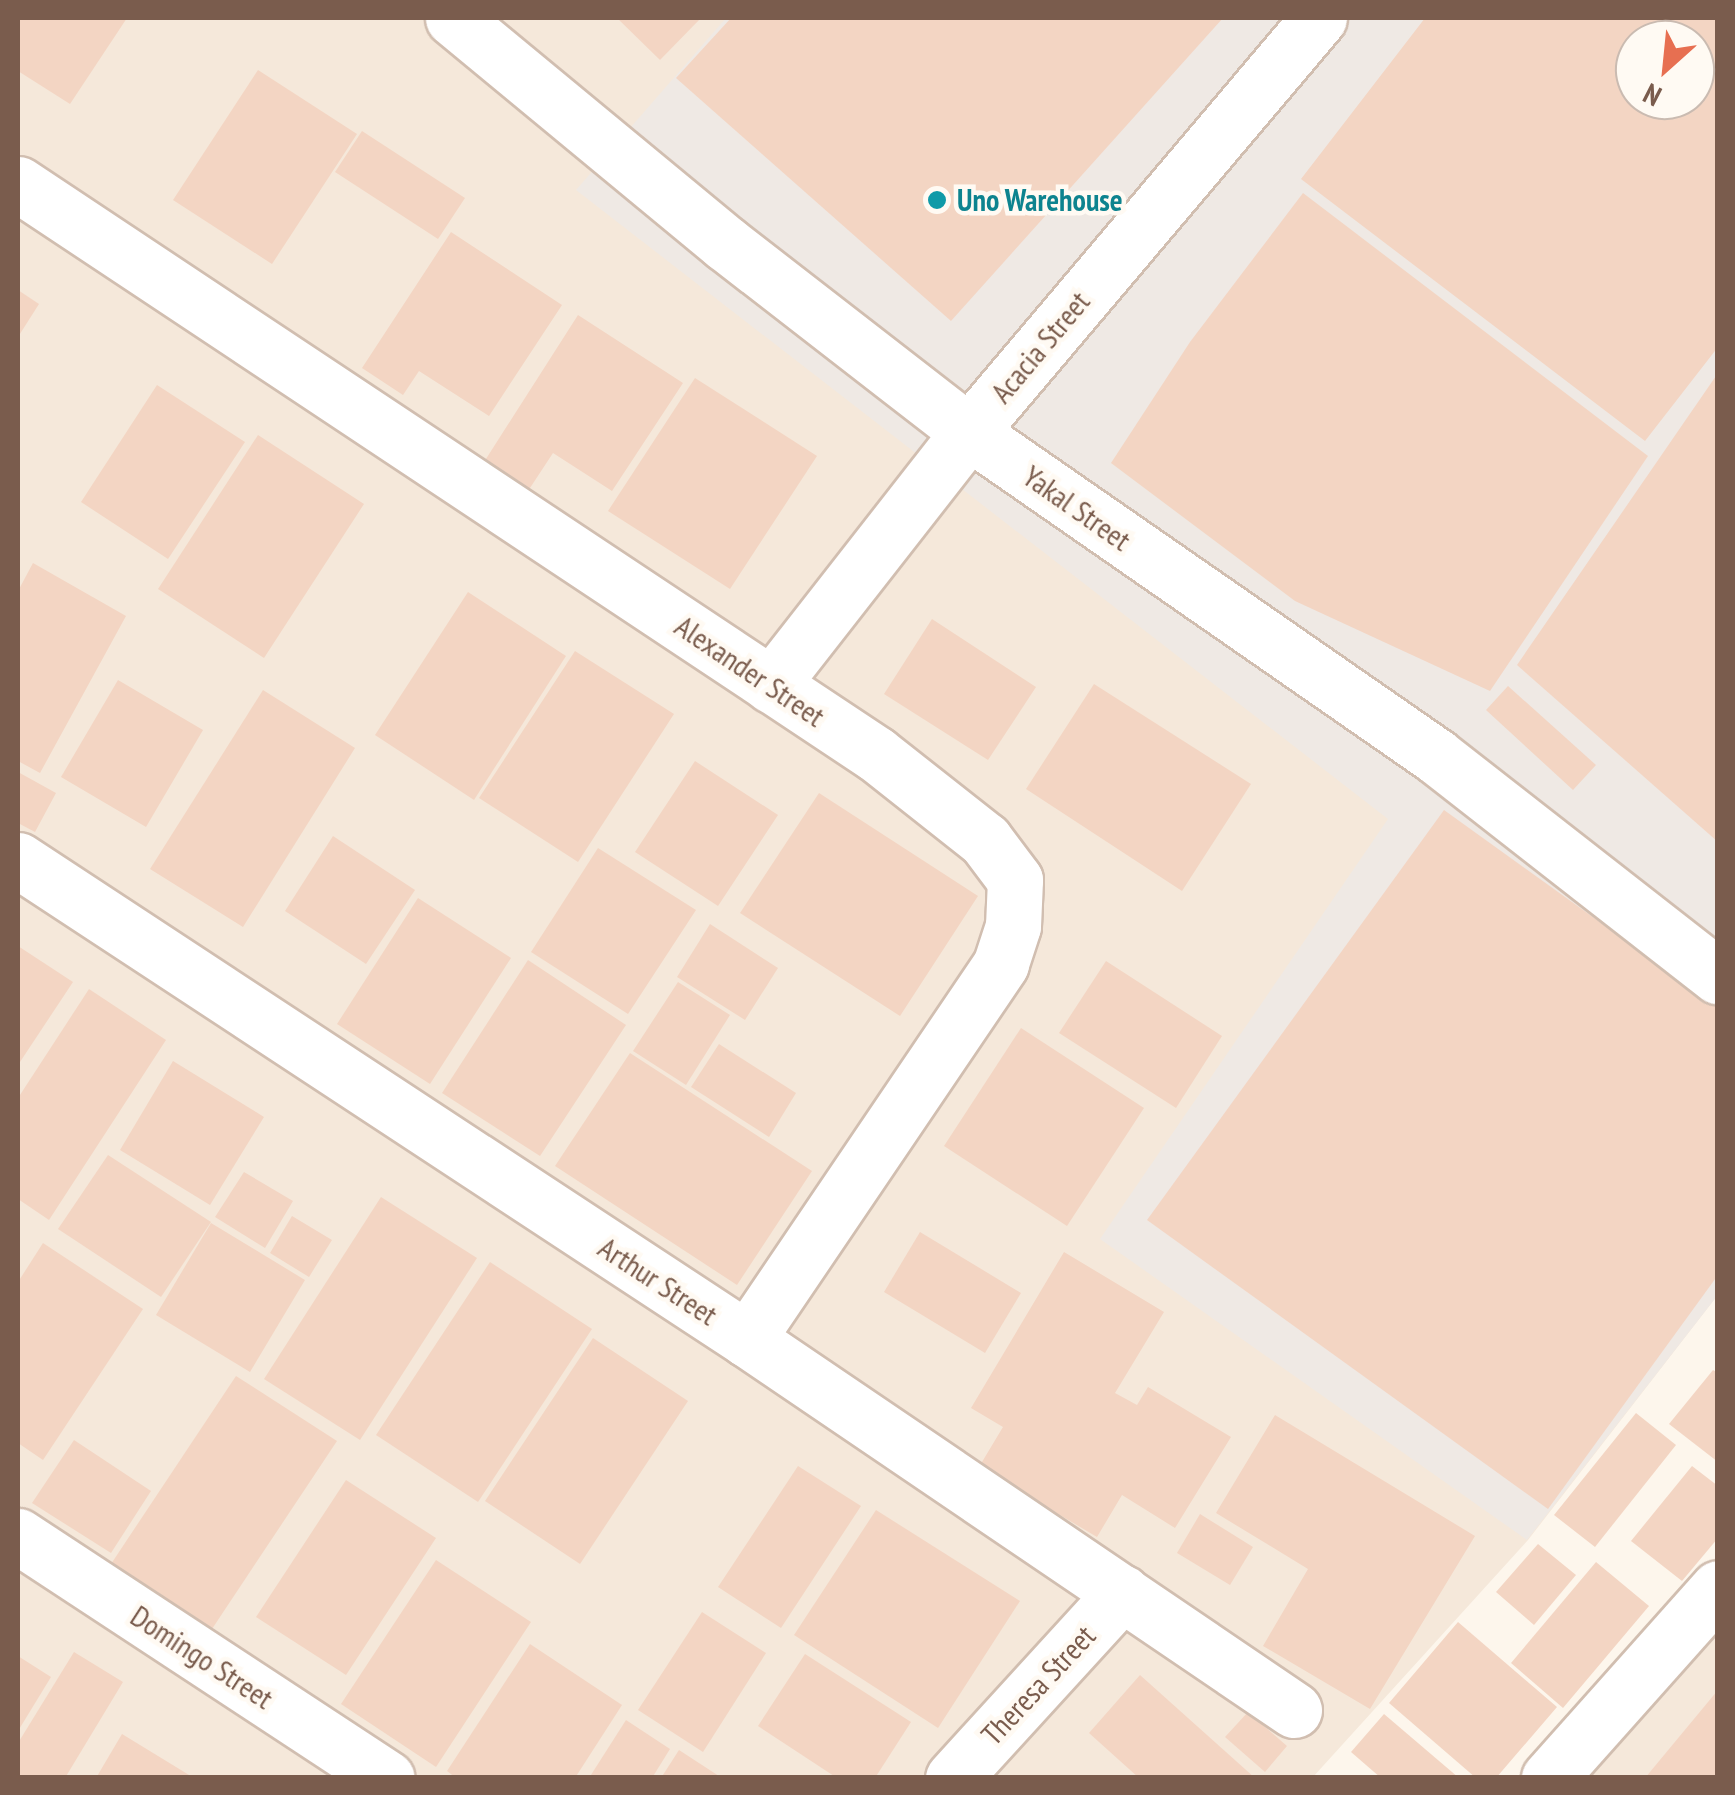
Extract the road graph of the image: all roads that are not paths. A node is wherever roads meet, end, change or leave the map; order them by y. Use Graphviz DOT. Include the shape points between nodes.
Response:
graph roads {
  1 [pos="453,18"];
  2 [pos="1319,18"];
  3 [pos="18,184"];
  4 [pos="969,432"];
  5 [pos="771,685"];
  6 [pos="18,860"];
  7 [pos="1718,976"];
  8 [pos="747,1340"];
  9 [pos="18,1536"];
  10 [pos="1718,1588"];
  11 [pos="1122,1593"];
  12 [pos="1294,1710"];
  13 [pos="387,1778"];
  14 [pos="953,1778"];
  15 [pos="1550,1778"];
  1 -- 4 [label="street, Yakal Street"];
  2 -- 4 [label="street, Acacia Street"];
  3 -- 5 [label="street, Alexander Street"];
  4 -- 5 [label="street, Acacia Street"];
  4 -- 7 [label="street, Yakal Street" via="1436,756"];
  5 -- 8 [label="street, Alexander Street" via="876,754 985,840 1015,880 1013,926 1002,964"];
  6 -- 8 [label="street, Arthur Street"];
  8 -- 11 [label="street, Arthur Street"];
  9 -- 13 [label="street, Domingo Street"];
  10 -- 15 [label="street"];
  11 -- 12 [label="street, Arthur Street"];
  11 -- 14 [label="street, Theresa Street"];
}
